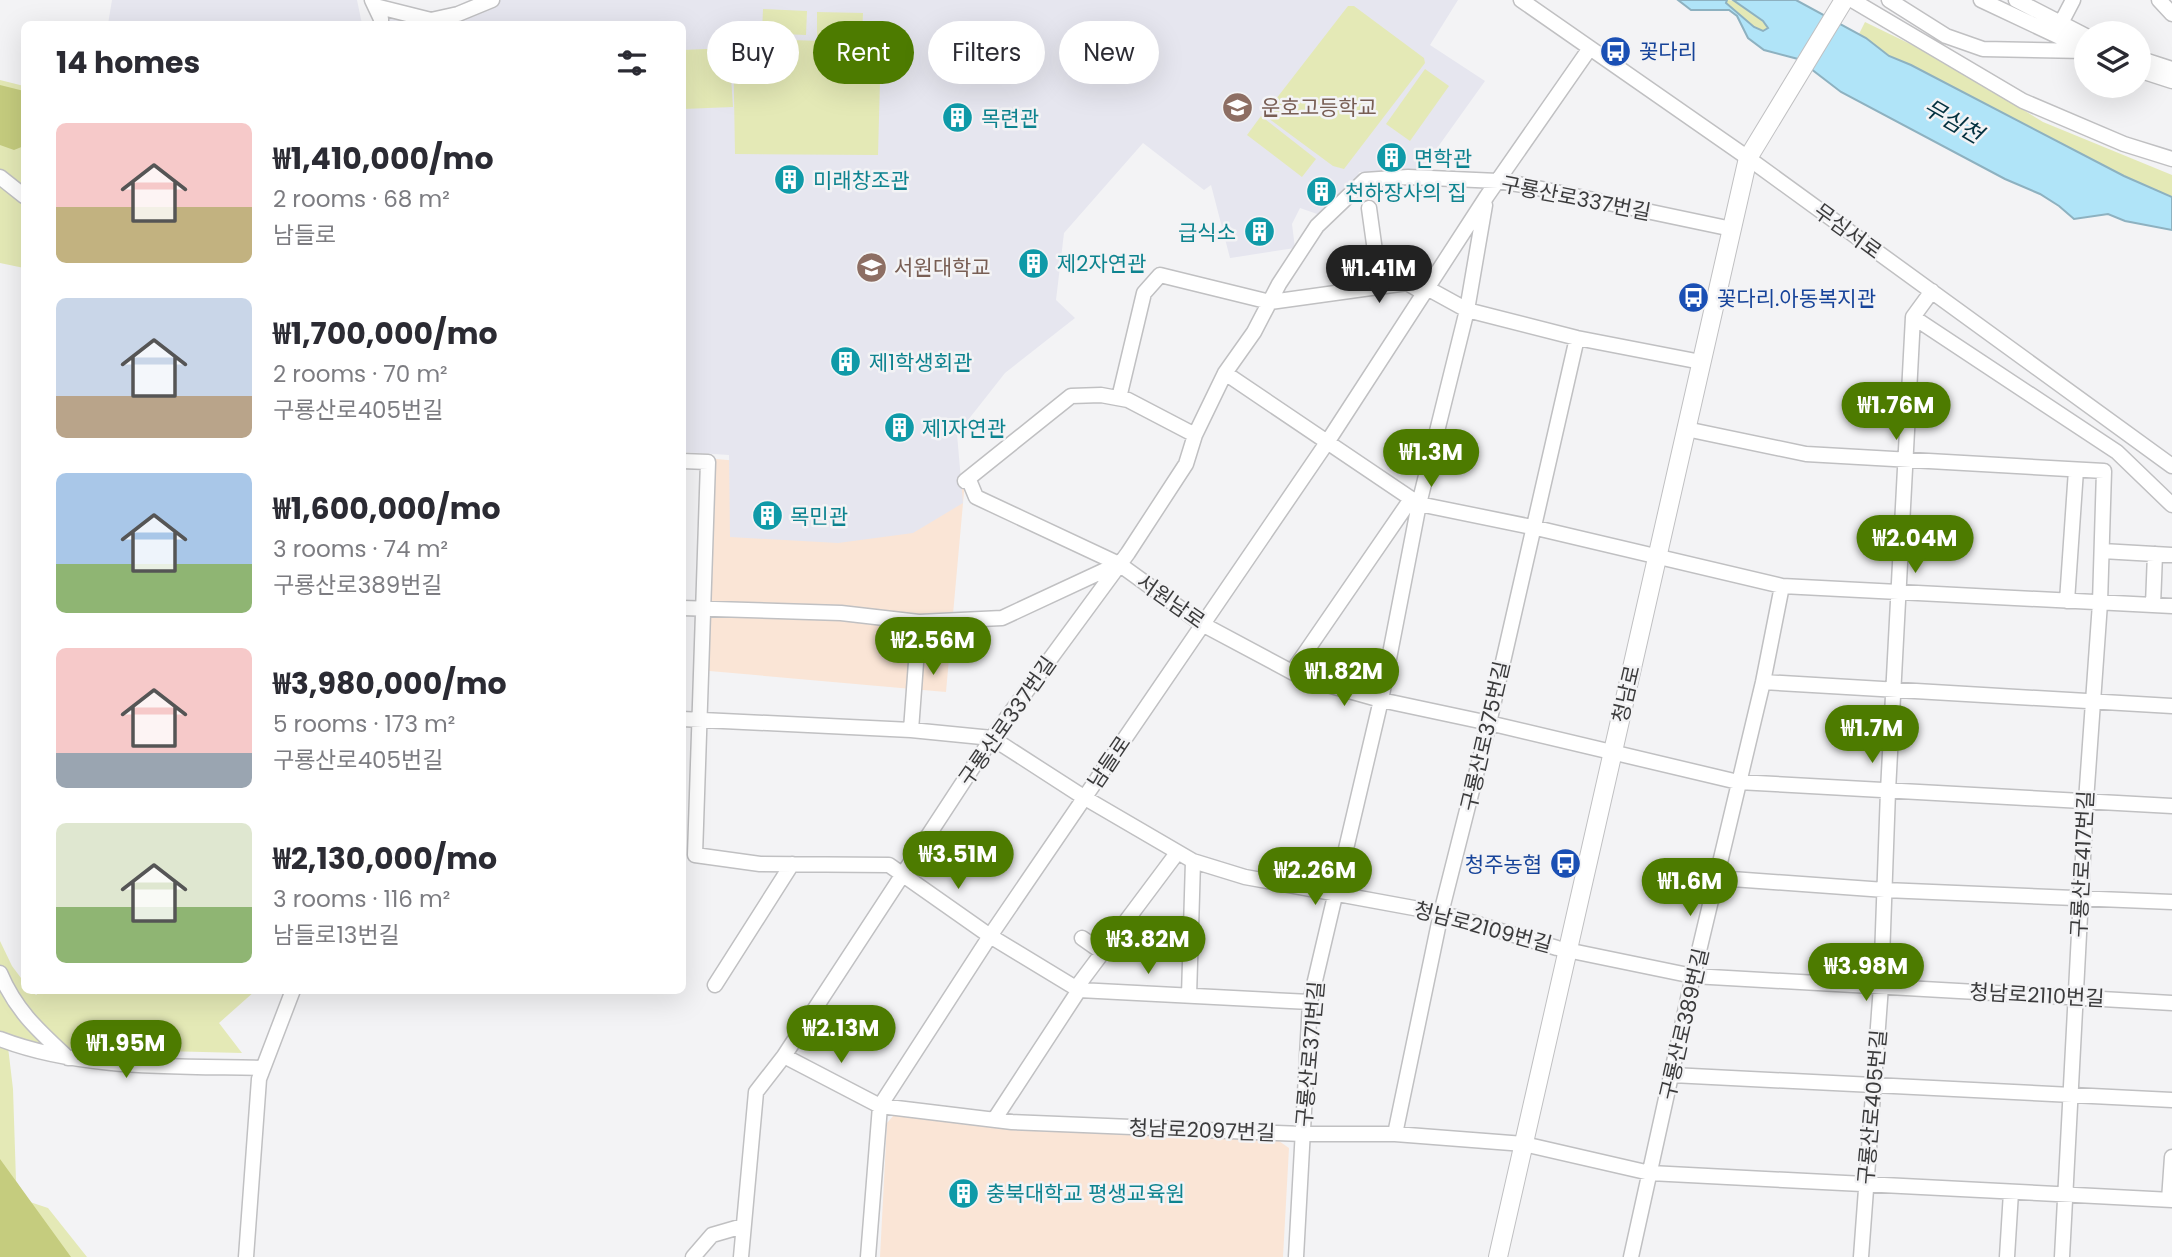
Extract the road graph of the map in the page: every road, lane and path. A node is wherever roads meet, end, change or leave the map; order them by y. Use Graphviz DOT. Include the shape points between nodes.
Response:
graph roads {
  1 [pos="492,0"];
  2 [pos="1521,0"];
  3 [pos="1844,0"];
  4 [pos="1852,0"];
  5 [pos="1889,0"];
  6 [pos="1981,0"];
  7 [pos="2015,0"];
  8 [pos="2073,0"];
  9 [pos="2159,0"];
  10 [pos="373,3"];
  11 [pos="2172,14"];
  12 [pos="380,21"];
  13 [pos="2061,23"];
  14 [pos="2074,30"];
  15 [pos="2074,44"];
  16 [pos="1590,48"];
  17 [pos="2074,50"];
  18 [pos="2151,62"];
  19 [pos="2172,69"];
  20 [pos="2151,74"];
  21 [pos="2172,81"];
  22 [pos="2124,144"];
  23 [pos="2172,150"];
  24 [pos="1748,158"];
  25 [pos="2172,159"];
  26 [pos="0,177"];
  27 [pos="1498,181"];
  28 [pos="21,194"];
  29 [pos="1487,196"];
  30 [pos="1369,208"];
  31 [pos="1732,229"];
  32 [pos="1380,287"];
  33 [pos="1426,290"];
  34 [pos="1932,291"];
  35 [pos="1270,302"];
  36 [pos="1467,310"];
  37 [pos="1913,317"];
  38 [pos="1577,338"];
  39 [pos="1701,362"];
  40 [pos="1225,373"];
  41 [pos="1119,398"];
  42 [pos="1686,429"];
  43 [pos="1195,435"];
  44 [pos="1328,441"];
  45 [pos="2117,452"];
  46 [pos="1905,460"];
  47 [pos="686,461"];
  48 [pos="2172,466"];
  49 [pos="2076,470"];
  50 [pos="2104,471"];
  51 [pos="1415,502"];
  52 [pos="2172,505"];
  53 [pos="1532,527"];
  54 [pos="2102,551"];
  55 [pos="2155,554"];
  56 [pos="2172,555"];
  57 [pos="1657,557"];
  58 [pos="1119,564"];
  59 [pos="1782,586"];
  60 [pos="1898,591"];
  61 [pos="2067,601"];
  62 [pos="2101,603"];
  63 [pos="2153,605"];
  64 [pos="2172,606"];
  65 [pos="686,608"];
  66 [pos="702,609"];
  67 [pos="919,622"];
  68 [pos="1202,624"];
  69 [pos="1292,672"];
  70 [pos="1763,682"];
  71 [pos="1894,689"];
  72 [pos="1381,699"];
  73 [pos="2092,702"];
  74 [pos="2172,706"];
  75 [pos="686,719"];
  76 [pos="701,720"];
  77 [pos="1489,723"];
  78 [pos="911,730"];
  79 [pos="992,738"];
  80 [pos="1612,753"];
  81 [pos="1738,782"];
  82 [pos="1888,791"];
  83 [pos="1085,799"];
  84 [pos="2086,801"];
  85 [pos="2172,806"];
  86 [pos="1177,853"];
  87 [pos="1192,860"];
  88 [pos="792,864"];
  89 [pos="905,875"];
  90 [pos="1718,878"];
  91 [pos="1885,890"];
  92 [pos="1336,892"];
  93 [pos="2080,897"];
  94 [pos="2172,902"];
  95 [pos="1441,913"];
  96 [pos="990,936"];
  97 [pos="1082,938"];
  98 [pos="1568,949"];
  99 [pos="1102,952"];
  100 [pos="0,973"];
  101 [pos="1693,976"];
  102 [pos="715,985"];
  103 [pos="1881,986"];
  104 [pos="1077,989"];
  105 [pos="291,994"];
  106 [pos="1189,996"];
  107 [pos="2075,997"];
  108 [pos="1310,1002"];
  109 [pos="2172,1003"];
  110 [pos="0,1039"];
  111 [pos="785,1056"];
  112 [pos="68,1058"];
  113 [pos="262,1068"];
  114 [pos="1672,1075"];
  115 [pos="1875,1087"];
  116 [pos="2070,1095"];
  117 [pos="2172,1100"];
  118 [pos="880,1106"];
  119 [pos="994,1120"];
  120 [pos="1303,1134"];
  121 [pos="1395,1134"];
  122 [pos="1524,1144"];
  123 [pos="2172,1157"];
  124 [pos="1650,1173"];
  125 [pos="1865,1183"];
  126 [pos="2011,1192"];
  127 [pos="2064,1195"];
  128 [pos="2171,1200"];
  129 [pos="743,1226"];
  130 [pos="246,1257"];
  131 [pos="693,1257"];
  132 [pos="741,1257"];
  133 [pos="867,1257"];
  134 [pos="1296,1257"];
  135 [pos="1498,1257"];
  136 [pos="1631,1257"];
  137 [pos="1861,1257"];
  138 [pos="2007,1257"];
  139 [pos="2062,1257"];
  1 -- 10 [label="street" via="430,20"];
  2 -- 16 [label="street, 무심서로"];
  3 -- 24 [label="main road, 청남로"];
  4 -- 22 [label="street" via="2023,101"];
  5 -- 17 [label="street" via="1946,36 1983,49"];
  6 -- 15 [label="street"];
  7 -- 13 [label="street"];
  8 -- 13 [label="street"];
  9 -- 11 [label="street"];
  10 -- 12 [label="street"];
  13 -- 14 [label="street"];
  16 -- 24 [label="street, 무심서로"];
  16 -- 27 [label="street, 남들로"];
  18 -- 19 [label="street"];
  20 -- 21 [label="street"];
  22 -- 23 [label="street"];
  22 -- 25 [label="street"];
  24 -- 31 [label="main road, 청남로"];
  24 -- 34 [label="street, 무심서로"];
  26 -- 28 [label="street"];
  27 -- 29 [label="street, 남들로"];
  27 -- 31 [label="street, 구룡산로337번길"];
  27 -- 35 [label="street, 구룡산로337번길" via="1365,180 1317,226"];
  29 -- 33 [label="street, 남들로"];
  29 -- 36 [label="street, 구룡산로371번길"];
  30 -- 32 [label="street"];
  31 -- 39 [label="main road, 청남로"];
  32 -- 33 [label="street" via="1407,284"];
  32 -- 35 [label="street"];
  33 -- 36 [label="street"];
  33 -- 44 [label="street, 남들로"];
  34 -- 37 [label="street"];
  34 -- 48 [label="street, 무심서로"];
  35 -- 40 [label="street, 구룡산로337번길"];
  35 -- 41 [label="street" via="1160,275 1143,293"];
  36 -- 38 [label="street"];
  36 -- 51 [label="street, 구룡산로371번길"];
  37 -- 45 [label="street"];
  37 -- 46 [label="street, 구룡산로405번길"];
  38 -- 39 [label="street"];
  38 -- 53 [label="street, 구룡산로375번길"];
  39 -- 42 [label="main road, 청남로"];
  40 -- 43 [label="street, 구룡산로337번길"];
  40 -- 44 [label="street"];
  41 -- 43 [label="street"];
  41 -- 58 [label="street" via="1070,396 965,481 969,480 976,497"];
  42 -- 46 [label="street" via="1805,454"];
  42 -- 57 [label="main road, 청남로"];
  43 -- 58 [label="street, 구룡산로337번길" via="1186,464"];
  44 -- 51 [label="street"];
  44 -- 68 [label="street, 남들로"];
  45 -- 50 [label="street"];
  45 -- 52 [label="street"];
  46 -- 49 [label="street"];
  46 -- 60 [label="street, 구룡산로405번길"];
  47 -- 66 [label="street" via="708,462"];
  49 -- 50 [label="street"];
  49 -- 61 [label="street"];
  50 -- 54 [label="street, 구룡산로417번길"];
  51 -- 53 [label="street"];
  51 -- 69 [label="street"];
  51 -- 72 [label="street, 구룡산로371번길"];
  53 -- 57 [label="street"];
  53 -- 77 [label="street, 구룡산로375번길"];
  54 -- 55 [label="street"];
  54 -- 62 [label="street, 구룡산로417번길"];
  55 -- 56 [label="street"];
  55 -- 63 [label="street"];
  57 -- 59 [label="street"];
  57 -- 80 [label="main road, 청남로"];
  58 -- 67 [label="street, 서원남로" via="1002,618"];
  58 -- 68 [label="street, 서원남로"];
  58 -- 79 [label="street, 구룡산로337번길"];
  59 -- 60 [label="street"];
  59 -- 70 [label="street, 구룡산로389번길"];
  60 -- 61 [label="street"];
  60 -- 71 [label="street, 구룡산로405번길"];
  61 -- 62 [label="street"];
  62 -- 63 [label="street"];
  62 -- 73 [label="street, 구룡산로417번길"];
  63 -- 64 [label="street"];
  65 -- 66 [label="street, 서원남로"];
  66 -- 67 [label="street, 서원남로" via="841,613"];
  66 -- 76 [label="street"];
  67 -- 78 [label="street"];
  68 -- 69 [label="street, 서원남로"];
  68 -- 83 [label="street, 남들로"];
  69 -- 72 [label="street, 서원남로"];
  70 -- 71 [label="street"];
  70 -- 81 [label="street, 구룡산로389번길"];
  71 -- 73 [label="street"];
  71 -- 82 [label="street, 구룡산로405번길"];
  72 -- 77 [label="street, 서원남로"];
  72 -- 92 [label="street, 구룡산로371번길"];
  73 -- 74 [label="street"];
  73 -- 84 [label="street, 구룡산로417번길"];
  75 -- 76 [label="street"];
  76 -- 78 [label="street"];
  76 -- 88 [label="street" via="695,855"];
  77 -- 80 [label="street, 서원남로"];
  77 -- 95 [label="street, 구룡산로375번길"];
  78 -- 79 [label="street"];
  79 -- 83 [label="street, 청남로2109번길"];
  79 -- 89 [label="street, 구룡산로337번길"];
  80 -- 81 [label="street, 서원남로"];
  80 -- 98 [label="main road, 청남로"];
  81 -- 82 [label="street, 서원남로"];
  81 -- 90 [label="street, 구룡산로389번길"];
  82 -- 84 [label="street, 서원남로"];
  82 -- 91 [label="street, 구룡산로405번길"];
  83 -- 86 [label="street, 청남로2109번길"];
  83 -- 96 [label="street, 남들로"];
  84 -- 85 [label="street, 서원남로"];
  84 -- 93 [label="street, 구룡산로417번길"];
  86 -- 87 [label="street, 청남로2109번길"];
  86 -- 99 [label="street"];
  87 -- 92 [label="street, 청남로2109번길" via="1245,877"];
  87 -- 106 [label="street"];
  88 -- 89 [label="street" via="889,865"];
  88 -- 102 [label="street"];
  89 -- 96 [label="street"];
  89 -- 111 [label="street, 구룡산로337번길"];
  90 -- 91 [label="street"];
  90 -- 101 [label="street, 구룡산로389번길"];
  91 -- 93 [label="street"];
  91 -- 103 [label="street, 구룡산로405번길"];
  92 -- 95 [label="street, 청남로2109번길"];
  92 -- 108 [label="street, 구룡산로371번길"];
  93 -- 94 [label="street"];
  93 -- 107 [label="street, 구룡산로417번길"];
  95 -- 98 [label="street, 청남로2109번길"];
  95 -- 121 [label="street, 구룡산로375번길"];
  96 -- 104 [label="street"];
  96 -- 118 [label="street, 남들로"];
  97 -- 99 [label="street"];
  98 -- 101 [label="street, 청남로2110번길"];
  98 -- 122 [label="main road, 청남로"];
  99 -- 104 [label="street"];
  100 -- 112 [label="street" via="29,1022"];
  101 -- 103 [label="street, 청남로2110번길"];
  101 -- 114 [label="street, 구룡산로389번길"];
  103 -- 107 [label="street, 청남로2110번길"];
  103 -- 115 [label="street, 구룡산로405번길"];
  104 -- 106 [label="street"];
  104 -- 119 [label="street"];
  105 -- 113 [label="street"];
  106 -- 108 [label="street"];
  107 -- 109 [label="street, 청남로2110번길"];
  107 -- 116 [label="street, 구룡산로417번길"];
  108 -- 120 [label="street, 구룡산로371번길"];
  110 -- 112 [label="street"];
  111 -- 118 [label="street"];
  111 -- 129 [label="street, 구룡산로337번길" via="756,1092"];
  112 -- 113 [label="street"];
  113 -- 130 [label="street"];
  114 -- 115 [label="street"];
  114 -- 124 [label="street, 구룡산로389번길"];
  115 -- 116 [label="street"];
  115 -- 125 [label="street, 구룡산로405번길"];
  116 -- 117 [label="street"];
  116 -- 127 [label="street, 구룡산로417번길"];
  118 -- 119 [label="street, 청남로2097번길"];
  118 -- 133 [label="street, 남들로"];
  119 -- 120 [label="street, 청남로2097번길"];
  120 -- 121 [label="street, 청남로2097번길"];
  120 -- 134 [label="street, 구룡산로371번길"];
  121 -- 122 [label="street, 청남로2097번길"];
  122 -- 124 [label="street, 청남로2097번길"];
  122 -- 135 [label="main road, 청남로"];
  123 -- 128 [label="street"];
  124 -- 125 [label="street, 청남로2097번길"];
  124 -- 136 [label="street, 구룡산로389번길"];
  125 -- 126 [label="street, 청남로2097번길"];
  125 -- 137 [label="street, 구룡산로405번길"];
  126 -- 127 [label="street, 청남로2097번길"];
  126 -- 138 [label="street"];
  127 -- 128 [label="street, 청남로2097번길"];
  127 -- 139 [label="street, 구룡산로417번길"];
  129 -- 131 [label="street" via="712,1235"];
  129 -- 132 [label="street, 구룡산로337번길"];
}
